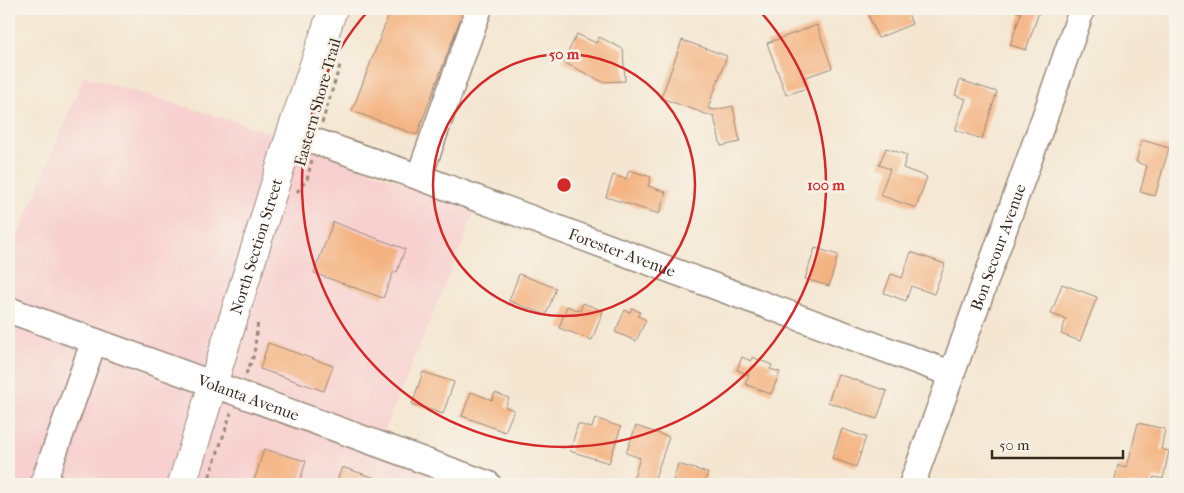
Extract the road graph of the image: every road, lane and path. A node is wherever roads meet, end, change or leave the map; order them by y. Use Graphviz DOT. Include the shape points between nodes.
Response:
graph roads {
  1 [pos="333,9"];
  2 [pos="479,9"];
  3 [pos="1082,9"];
  4 [pos="342,56"];
  5 [pos="304,137"];
  6 [pos="419,177"];
  7 [pos="295,195"];
  8 [pos="9,310"];
  9 [pos="259,316"];
  10 [pos="94,341"];
  11 [pos="952,374"];
  12 [pos="226,388"];
  13 [pos="44,481"];
  14 [pos="182,484"];
  15 [pos="207,484"];
  16 [pos="488,484"];
  17 [pos="912,484"];
  1 -- 5 [label="main road, North Section Street"];
  2 -- 6 [label="street"];
  3 -- 11 [label="street, Bon Secour Avenue"];
  4 -- 5 [label="path, Eastern Shore Trail"];
  5 -- 6 [label="street, Forester Avenue"];
  5 -- 7 [label="path, Eastern Shore Trail" via="307,179"];
  5 -- 12 [label="main road, North Section Street"];
  6 -- 11 [label="street, Forester Avenue"];
  8 -- 10 [label="street, Volanta Avenue"];
  9 -- 12 [label="path" via="254,355"];
  10 -- 12 [label="street, Volanta Avenue"];
  10 -- 13 [label="street"];
  11 -- 17 [label="street, Bon Secour Avenue"];
  12 -- 14 [label="main road, North Section Street"];
  12 -- 15 [label="path"];
  12 -- 16 [label="street, Volanta Avenue"];
}
